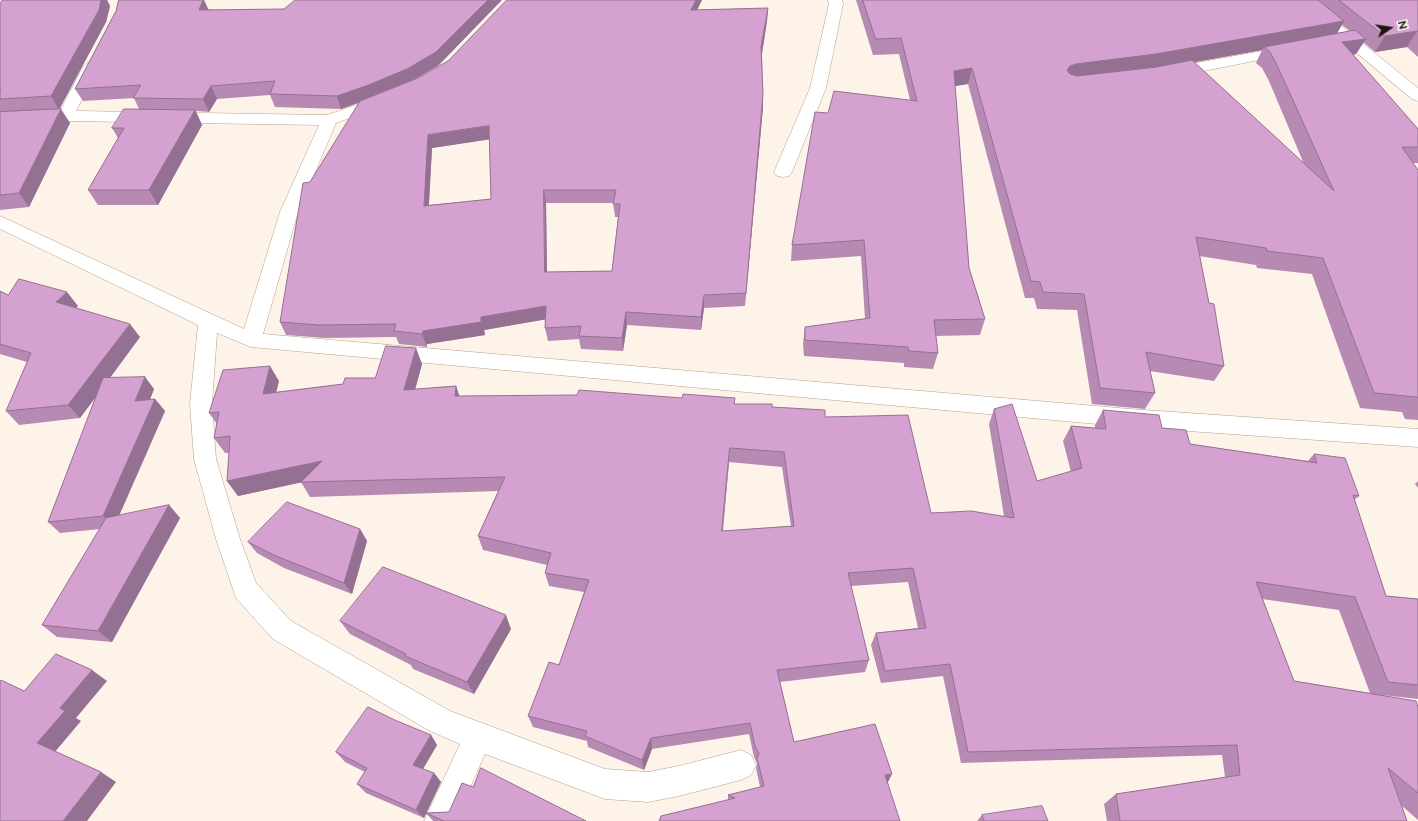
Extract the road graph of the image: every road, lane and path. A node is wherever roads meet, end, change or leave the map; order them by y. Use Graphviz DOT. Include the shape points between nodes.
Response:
graph roads {
  1 [pos="835,0"];
  2 [pos="1300,0"];
  3 [pos="1348,40"];
  4 [pos="1333,42"];
  5 [pos="1302,48"];
  6 [pos="97,56"];
  7 [pos="1158,75"];
  8 [pos="397,95"];
  9 [pos="1418,96"];
  10 [pos="66,116"];
  11 [pos="0,119"];
  12 [pos="329,120"];
  13 [pos="783,172"];
  14 [pos="0,222"];
  15 [pos="208,321"];
  16 [pos="251,340"];
  17 [pos="1418,438"];
  18 [pos="478,737"];
  19 [pos="741,765"];
  20 [pos="439,821"];
  1 -- 13 [label="street" via="818,88"];
  2 -- 3 [label="street"];
  3 -- 4 [label="street"];
  3 -- 9 [label="street"];
  5 -- 7 [label="street"];
  6 -- 10 [label="street"];
  8 -- 12 [label="street"];
  10 -- 11 [label="street"];
  10 -- 12 [label="street"];
  12 -- 16 [label="street" via="289,212"];
  14 -- 15 [label="street"];
  15 -- 16 [label="street"];
  15 -- 18 [label="street" via="201,404 205,459 245,590 282,630 440,721"];
  16 -- 17 [label="street" via="1130,418"];
  18 -- 19 [label="street" via="605,784 648,787"];
  18 -- 20 [label="street"];
}
